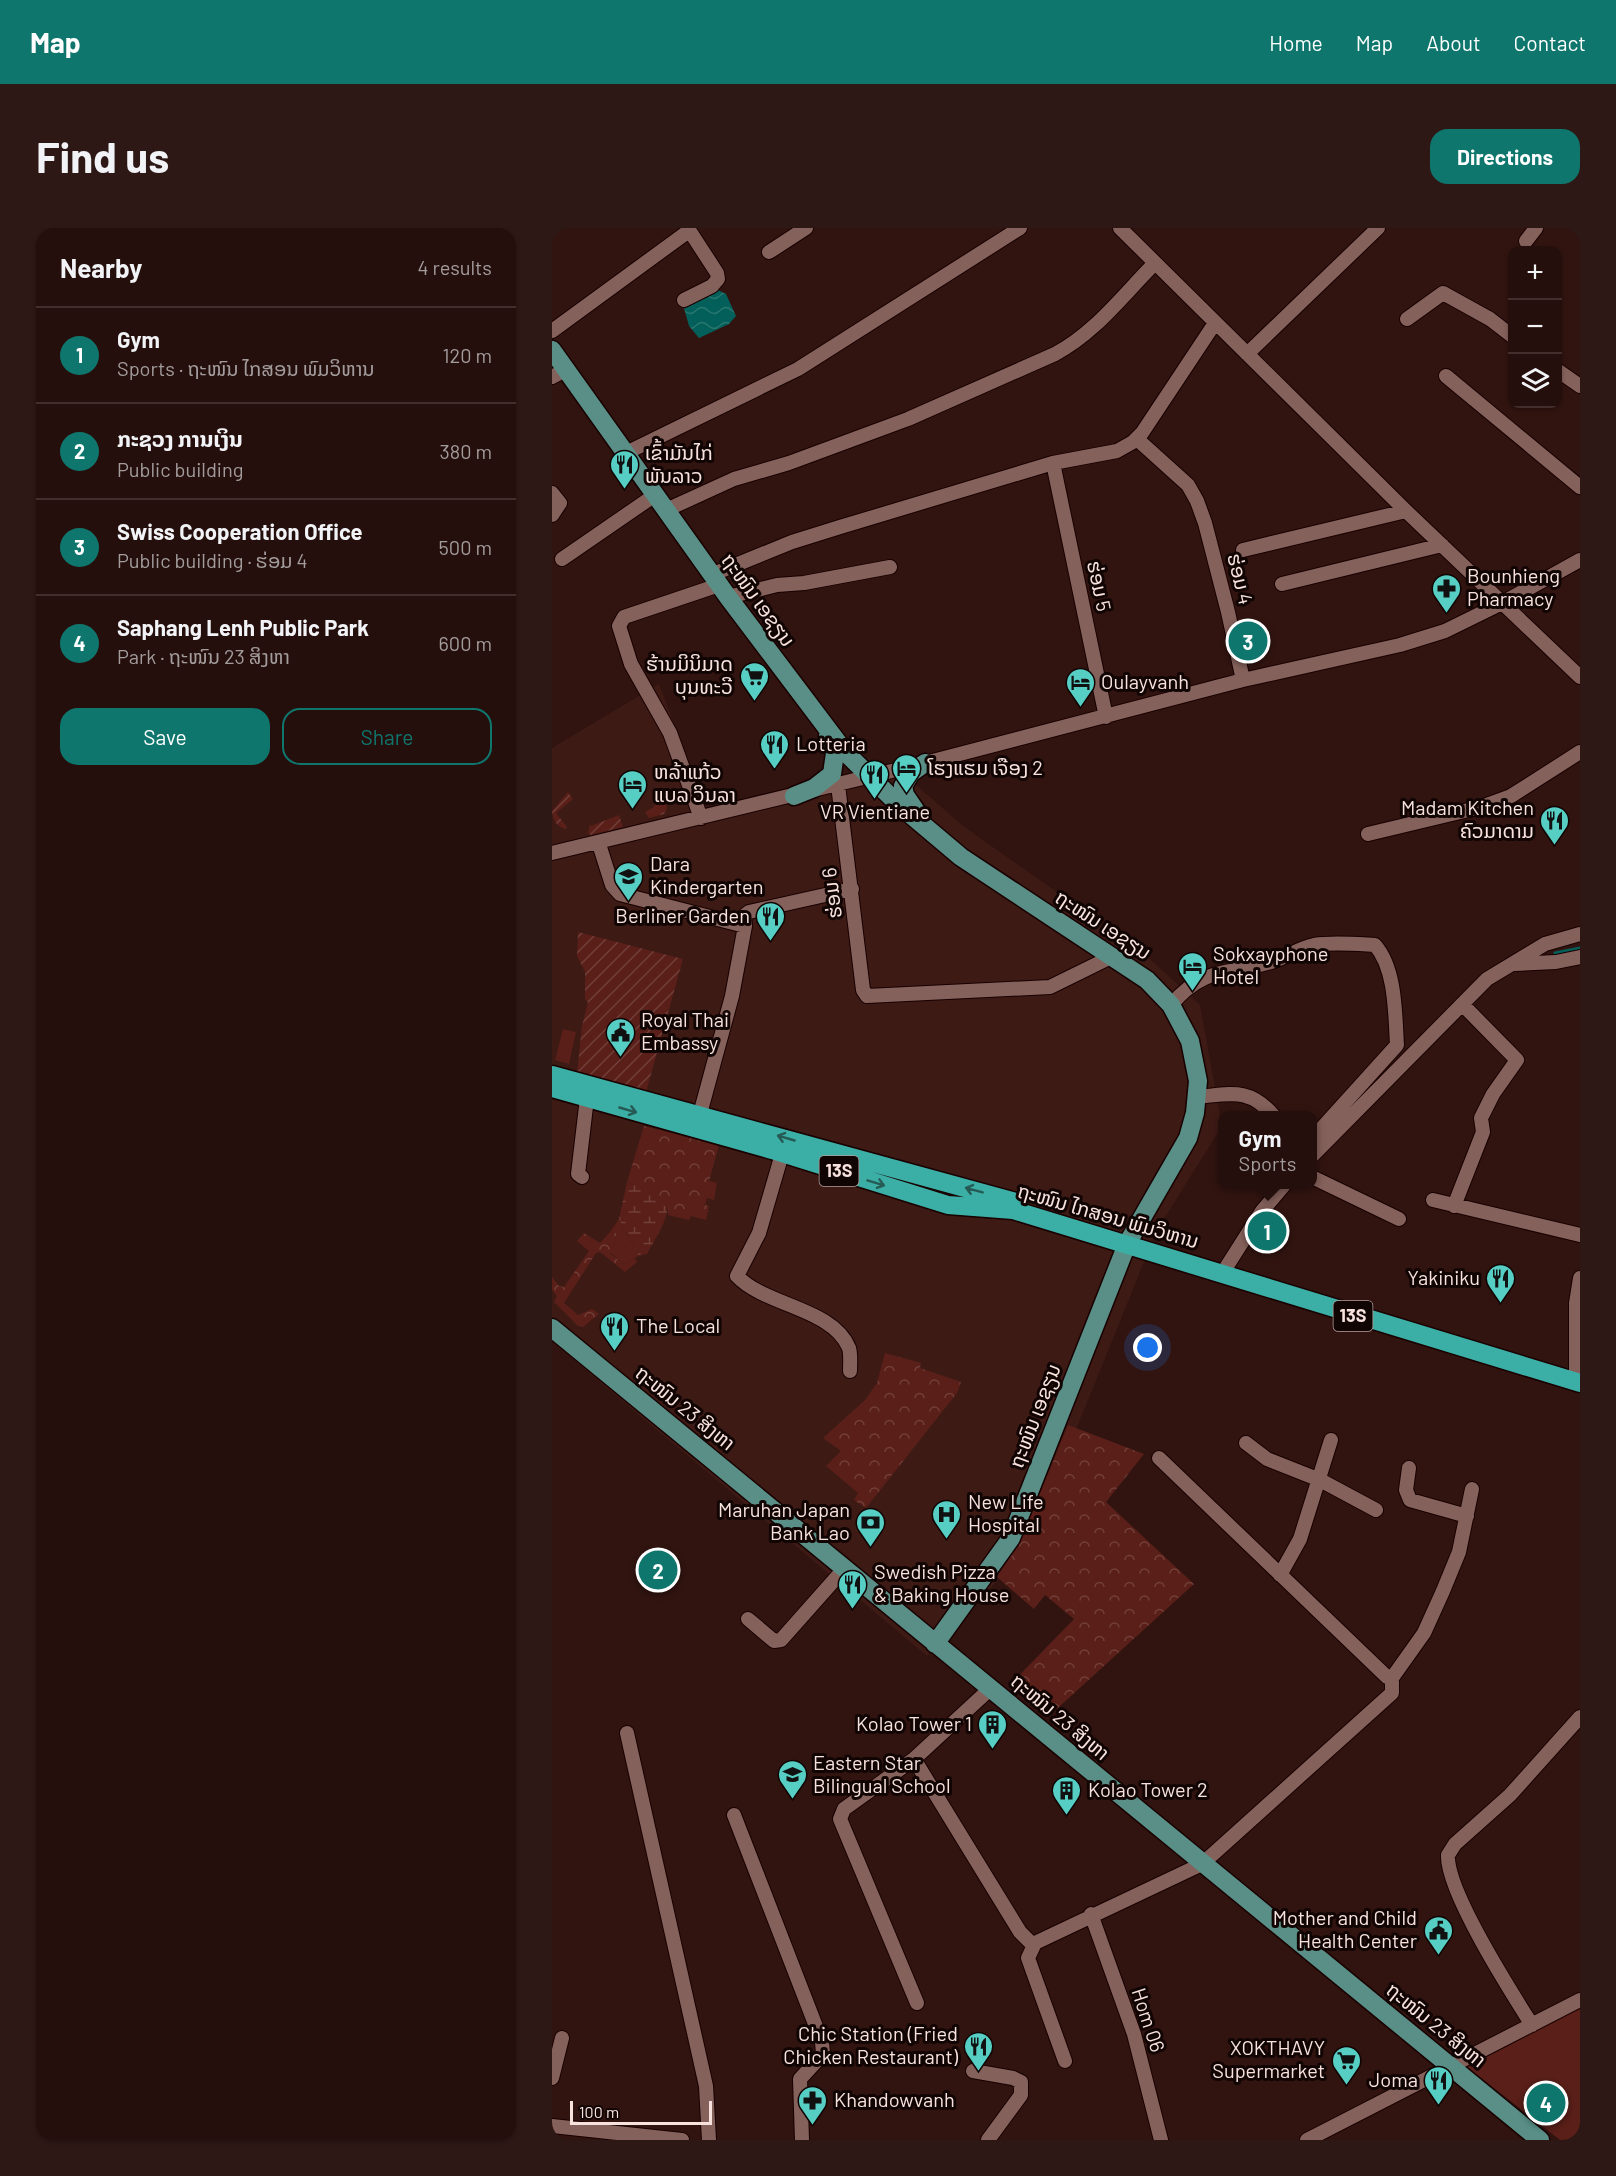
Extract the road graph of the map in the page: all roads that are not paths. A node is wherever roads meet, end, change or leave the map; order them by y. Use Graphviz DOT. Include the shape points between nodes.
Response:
graph roads {
  1 [pos="806,228"];
  2 [pos="1020,228"];
  3 [pos="1120,228"];
  4 [pos="1378,228"];
  5 [pos="1536,228"];
  6 [pos="1526,241"];
  7 [pos="769,252"];
  8 [pos="1155,263"];
  9 [pos="684,300"];
  10 [pos="1407,319"];
  11 [pos="1215,323"];
  12 [pos="552,331"];
  13 [pos="1508,333"];
  14 [pos="552,350"];
  15 [pos="1247,354"];
  16 [pos="1562,373"];
  17 [pos="559,374"];
  18 [pos="1446,376"];
  19 [pos="1580,386"];
  20 [pos="1137,439"];
  21 [pos="626,453"];
  22 [pos="1053,463"];
  23 [pos="1580,487"];
  24 [pos="552,493"];
  25 [pos="660,503"];
  26 [pos="1406,511"];
  27 [pos="552,515"];
  28 [pos="1442,545"];
  29 [pos="1243,550"];
  30 [pos="562,559"];
  31 [pos="1580,560"];
  32 [pos="890,567"];
  33 [pos="1282,584"];
  34 [pos="719,586"];
  35 [pos="1504,602"];
  36 [pos="1580,677"];
  37 [pos="1243,680"];
  38 [pos="1106,717"];
  39 [pos="820,721"];
  40 [pos="1580,752"];
  41 [pos="925,764"];
  42 [pos="871,777"];
  43 [pos="838,785"];
  44 [pos="794,796"];
  45 [pos="701,818"];
  46 [pos="930,833"];
  47 [pos="1368,834"];
  48 [pos="599,844"];
  49 [pos="552,853"];
  50 [pos="852,889"];
  51 [pos="745,926"];
  52 [pos="1580,934"];
  53 [pos="1111,957"];
  54 [pos="1580,957"];
  55 [pos="1515,964"];
  56 [pos="1462,1004"];
  57 [pos="1171,1005"];
  58 [pos="552,1075"];
  59 [pos="552,1088"];
  60 [pos="1197,1097"];
  61 [pos="587,1098"];
  62 [pos="1269,1111"];
  63 [pos="700,1114"];
  64 [pos="1317,1133"];
  65 [pos="1317,1150"];
  66 [pos="782,1154"];
  67 [pos="582,1178"];
  68 [pos="1317,1179"];
  69 [pos="1281,1189"];
  70 [pos="1433,1200"];
  71 [pos="1454,1206"];
  72 [pos="1399,1219"];
  73 [pos="1580,1235"];
  74 [pos="1129,1239"];
  75 [pos="1227,1266"];
  76 [pos="1580,1278"];
  77 [pos="552,1328"];
  78 [pos="849,1371"];
  79 [pos="1578,1378"];
  80 [pos="1331,1440"];
  81 [pos="1246,1443"];
  82 [pos="1159,1458"];
  83 [pos="1409,1468"];
  84 [pos="1320,1480"];
  85 [pos="1472,1489"];
  86 [pos="1376,1510"];
  87 [pos="1467,1516"];
  88 [pos="844,1569"];
  89 [pos="1280,1575"];
  90 [pos="748,1619"];
  91 [pos="935,1644"];
  92 [pos="1392,1678"];
  93 [pos="991,1688"];
  94 [pos="1580,1717"];
  95 [pos="627,1733"];
  96 [pos="914,1759"];
  97 [pos="734,1815"];
  98 [pos="1202,1864"];
  99 [pos="1091,1914"];
  100 [pos="1035,1942"];
  101 [pos="1580,2000"];
  102 [pos="917,2003"];
  103 [pos="1532,2025"];
  104 [pos="562,2038"];
  105 [pos="1065,2061"];
  106 [pos="1452,2067"];
  107 [pos="973,2071"];
  108 [pos="552,2078"];
  109 [pos="552,2126"];
  110 [pos="682,2140"];
  111 [pos="710,2140"];
  112 [pos="802,2140"];
  113 [pos="988,2140"];
  114 [pos="1161,2140"];
  115 [pos="1307,2140"];
  116 [pos="1540,2140"];
  1 -- 7 [label="street"];
  2 -- 21 [label="street" via="798,369"];
  3 -- 8 [label="street"];
  4 -- 15 [label="street"];
  5 -- 6 [label="street"];
  8 -- 11 [label="street"];
  8 -- 25 [label="street" via="1091,330 1055,354 908,419 789,464"];
  9 -- 12 [label="street" via="718,279 696,239 687,232"];
  10 -- 13 [label="street" via="1443,293"];
  11 -- 15 [label="street"];
  11 -- 20 [label="street"];
  14 -- 17 [label="main road, ຖະໜົນ ເອຊຽນ"];
  15 -- 26 [label="street"];
  16 -- 19 [label="street"];
  17 -- 21 [label="main road, ຖະໜົນ ເອຊຽນ"];
  18 -- 23 [label="street"];
  20 -- 22 [label="street" via="1117,451"];
  20 -- 37 [label="street, ຮ່ອມ 4" via="1188,485 1205,522"];
  21 -- 25 [label="main road, ຖະໜົນ ເອຊຽນ"];
  22 -- 34 [label="street" via="792,542"];
  22 -- 38 [label="street, ຮ່ອມ 5"];
  24 -- 27 [label="street" via="560,504"];
  25 -- 30 [label="street"];
  25 -- 34 [label="main road, ຖະໜົນ ເອຊຽນ"];
  26 -- 28 [label="street"];
  26 -- 29 [label="street"];
  28 -- 33 [label="street"];
  28 -- 35 [label="street"];
  31 -- 35 [label="street"];
  32 -- 34 [label="street" via="804,583"];
  34 -- 39 [label="main road, ຖະໜົນ ເອຊຽນ"];
  34 -- 45 [label="street" via="624,617 619,626 632,664 670,733"];
  35 -- 36 [label="street"];
  35 -- 37 [label="street" via="1445,631 1400,645"];
  37 -- 38 [label="street"];
  38 -- 41 [label="street"];
  39 -- 42 [label="main road, ຖະໜົນ ເອຊຽນ"];
  39 -- 44 [label="main road" via="831,742 835,764 832,774"];
  40 -- 47 [label="street" via="1511,796"];
  41 -- 42 [label="street"];
  41 -- 46 [label="main road" via="911,773 903,786"];
  42 -- 43 [label="street"];
  42 -- 46 [label="main road, ຖະໜົນ ເອຊຽນ"];
  43 -- 44 [label="street"];
  43 -- 50 [label="street, ຮ່ອມ 6"];
  44 -- 45 [label="street"];
  45 -- 48 [label="street"];
  46 -- 53 [label="main road, ຖະໜົນ ເອຊຽນ"];
  48 -- 49 [label="street"];
  48 -- 51 [label="street" via="612,885 620,894"];
  50 -- 51 [label="street" via="749,912 744,916"];
  50 -- 53 [label="street, ຮ່ອມ 6" via="863,990 867,996 1050,987"];
  51 -- 63 [label="street" via="732,996"];
  52 -- 55 [label="street" via="1545,944"];
  53 -- 57 [label="main road, ຖະໜົນ ເອຊຽນ" via="1147,980"];
  54 -- 55 [label="street"];
  55 -- 56 [label="street" via="1487,979"];
  56 -- 65 [label="street"];
  56 -- 71 [label="street" via="1517,1060 1481,1118 1483,1132"];
  57 -- 60 [label="main road, ຖະໜົນ ເອຊຽນ" via="1190,1041"];
  57 -- 64 [label="street" via="1199,979 1228,970 1270,962 1315,945 1375,945 1383,954 1389,978 1397,1045"];
  58 -- 63 [label="highway, ຖະໜົນ ໄກສອນ ພົມວິຫານ / 13S"];
  59 -- 61 [label="highway, ຖະໜົນ ໄກສອນ ພົມວິຫານ / 13S"];
  60 -- 62 [label="street" via="1245,1094"];
  60 -- 74 [label="main road, ຖະໜົນ ເອຊຽນ" via="1188,1138"];
  61 -- 66 [label="highway, ຖະໜົນ ໄກສອນ ພົມວິຫານ / 13S, one-way"];
  61 -- 67 [label="street" via="578,1174"];
  74 -- 63 [label="highway, ຖະໜົນ ໄກສອນ ພົມວິຫານ / 13S, one-way"];
  66 -- 74 [label="highway, ຖະໜົນ ໄກສອນ ພົມວິຫານ / 13S, one-way" via="948,1205 1013,1209"];
  66 -- 78 [label="street" via="759,1233 737,1276 835,1328 850,1350"];
  68 -- 72 [label="street"];
  69 -- 75 [label="street"];
  70 -- 71 [label="street"];
  71 -- 73 [label="street"];
  74 -- 75 [label="highway, ຖະໜົນ ໄກສອນ ພົມວິຫານ / 13S"];
  74 -- 79 [label="highway, ຖະໜົນ ໄກສອນ ພົມວິຫານ / 13S"];
  74 -- 91 [label="main road, ຖະໜົນ ເອຊຽນ" via="1011,1538"];
  75 -- 79 [label="highway, ຖະໜົນ ໄກສອນ ພົມວິຫານ / 13S"];
  76 -- 79 [label="street" via="1576,1303"];
  77 -- 88 [label="main road, ຖະໜົນ 23 ສິງຫາ"];
  80 -- 84 [label="street"];
  81 -- 84 [label="street" via="1267,1459"];
  82 -- 89 [label="street"];
  83 -- 87 [label="street" via="1406,1490 1410,1500"];
  84 -- 86 [label="street"];
  84 -- 89 [label="street" via="1300,1539"];
  85 -- 87 [label="street"];
  87 -- 92 [label="street" via="1459,1552 1439,1602 1424,1633"];
  88 -- 90 [label="street" via="781,1640 774,1641"];
  88 -- 91 [label="main road, ຖະໜົນ 23 ສິງຫາ"];
  89 -- 92 [label="street"];
  91 -- 93 [label="main road, ຖະໜົນ 23 ສິງຫາ"];
  92 -- 98 [label="street" via="1392,1693"];
  93 -- 96 [label="street"];
  93 -- 98 [label="main road, ຖະໜົນ 23 ສິງຫາ"];
  94 -- 103 [label="street" via="1510,1795 1455,1844 1448,1855 1452,1877 1477,1931"];
  95 -- 111 [label="street" via="706,2086"];
  96 -- 100 [label="street" via="1020,1932"];
  96 -- 102 [label="street" via="844,1809 840,1819"];
  97 -- 112 [label="street" via="822,2042 823,2054 800,2079"];
  98 -- 99 [label="street"];
  98 -- 106 [label="main road, ຖະໜົນ 23 ສິງຫາ"];
  99 -- 100 [label="street"];
  99 -- 114 [label="street, Hom 06" via="1134,2034"];
  100 -- 105 [label="street" via="1028,1958"];
  101 -- 103 [label="street"];
  103 -- 106 [label="street"];
  104 -- 108 [label="street"];
  106 -- 115 [label="street"];
  106 -- 116 [label="main road, ຖະໜົນ 23 ສິງຫາ"];
  107 -- 113 [label="street" via="1013,2078 1023,2087"];
  109 -- 110 [label="street"];
}
